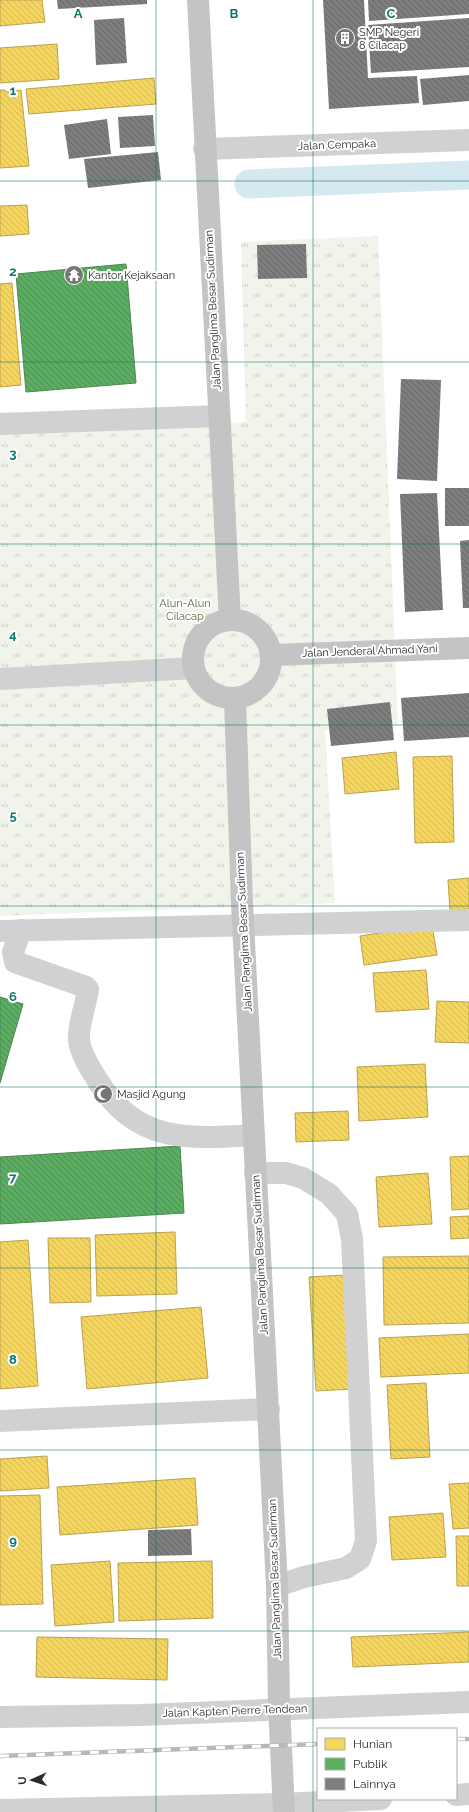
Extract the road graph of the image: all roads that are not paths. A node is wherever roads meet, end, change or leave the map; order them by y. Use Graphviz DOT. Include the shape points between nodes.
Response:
graph roads {
  1 [pos="198,0"];
  2 [pos="469,140"];
  3 [pos="204,149"];
  4 [pos="219,416"];
  5 [pos="0,424"];
  6 [pos="230,620"];
  7 [pos="469,648"];
  8 [pos="271,655"];
  9 [pos="194,668"];
  10 [pos="0,679"];
  11 [pos="235,699"];
  12 [pos="469,920"];
  13 [pos="243,924"];
  14 [pos="10,931"];
  15 [pos="253,1135"];
  16 [pos="255,1173"];
  17 [pos="269,1409"];
  18 [pos="0,1420"];
  19 [pos="276,1586"];
  20 [pos="469,1702"];
  21 [pos="279,1709"];
  22 [pos="0,1717"];
  23 [pos="457,1794"];
  24 [pos="469,1794"];
  25 [pos="370,1800"];
  26 [pos="284,1808"];
  27 [pos="0,1810"];
  1 -- 3 [label="main road, Jalan Panglima Besar Sudirman"];
  2 -- 3 [label="street, Jalan Cempaka"];
  3 -- 4 [label="main road, Jalan Panglima Besar Sudirman"];
  4 -- 5 [label="street"];
  4 -- 6 [label="main road, Jalan Panglima Besar Sudirman"];
  6 -- 8 [label="main road" via="245,622 258,630 267,641"];
  6 -- 9 [label="main road" via="217,623 206,631 198,642"];
  7 -- 8 [label="main road, Jalan Jenderal Ahmad Yani"];
  8 -- 11 [label="main road" via="270,670 265,681 257,690"];
  9 -- 10 [label="street"];
  9 -- 11 [label="main road" via="200,681 209,691 221,697"];
  11 -- 13 [label="main road, Jalan Panglima Besar Sudirman"];
  12 -- 13 [label="street"];
  13 -- 14 [label="street"];
  13 -- 15 [label="main road, Jalan Panglima Besar Sudirman"];
  14 -- 15 [label="street" via="15,962 88,989 79,1031 80,1046 106,1094 125,1114 145,1127 174,1135"];
  15 -- 16 [label="main road, Jalan Panglima Besar Sudirman"];
  16 -- 17 [label="main road, Jalan Panglima Besar Sudirman"];
  16 -- 19 [label="street" via="286,1173 303,1178 329,1194 347,1214 352,1239 366,1541 360,1558 346,1568"];
  17 -- 18 [label="street"];
  17 -- 19 [label="main road, Jalan Panglima Besar Sudirman"];
  19 -- 21 [label="main road, Jalan Panglima Besar Sudirman"];
  20 -- 21 [label="street, Jalan Kapten Pierre Tendean"];
  21 -- 22 [label="street, Jalan Kapten Pierre Tendean"];
  21 -- 26 [label="main road, Jalan Panglima Besar Sudirman"];
  23 -- 24 [label="street"];
  25 -- 26 [label="street"];
  26 -- 27 [label="street"];
}
